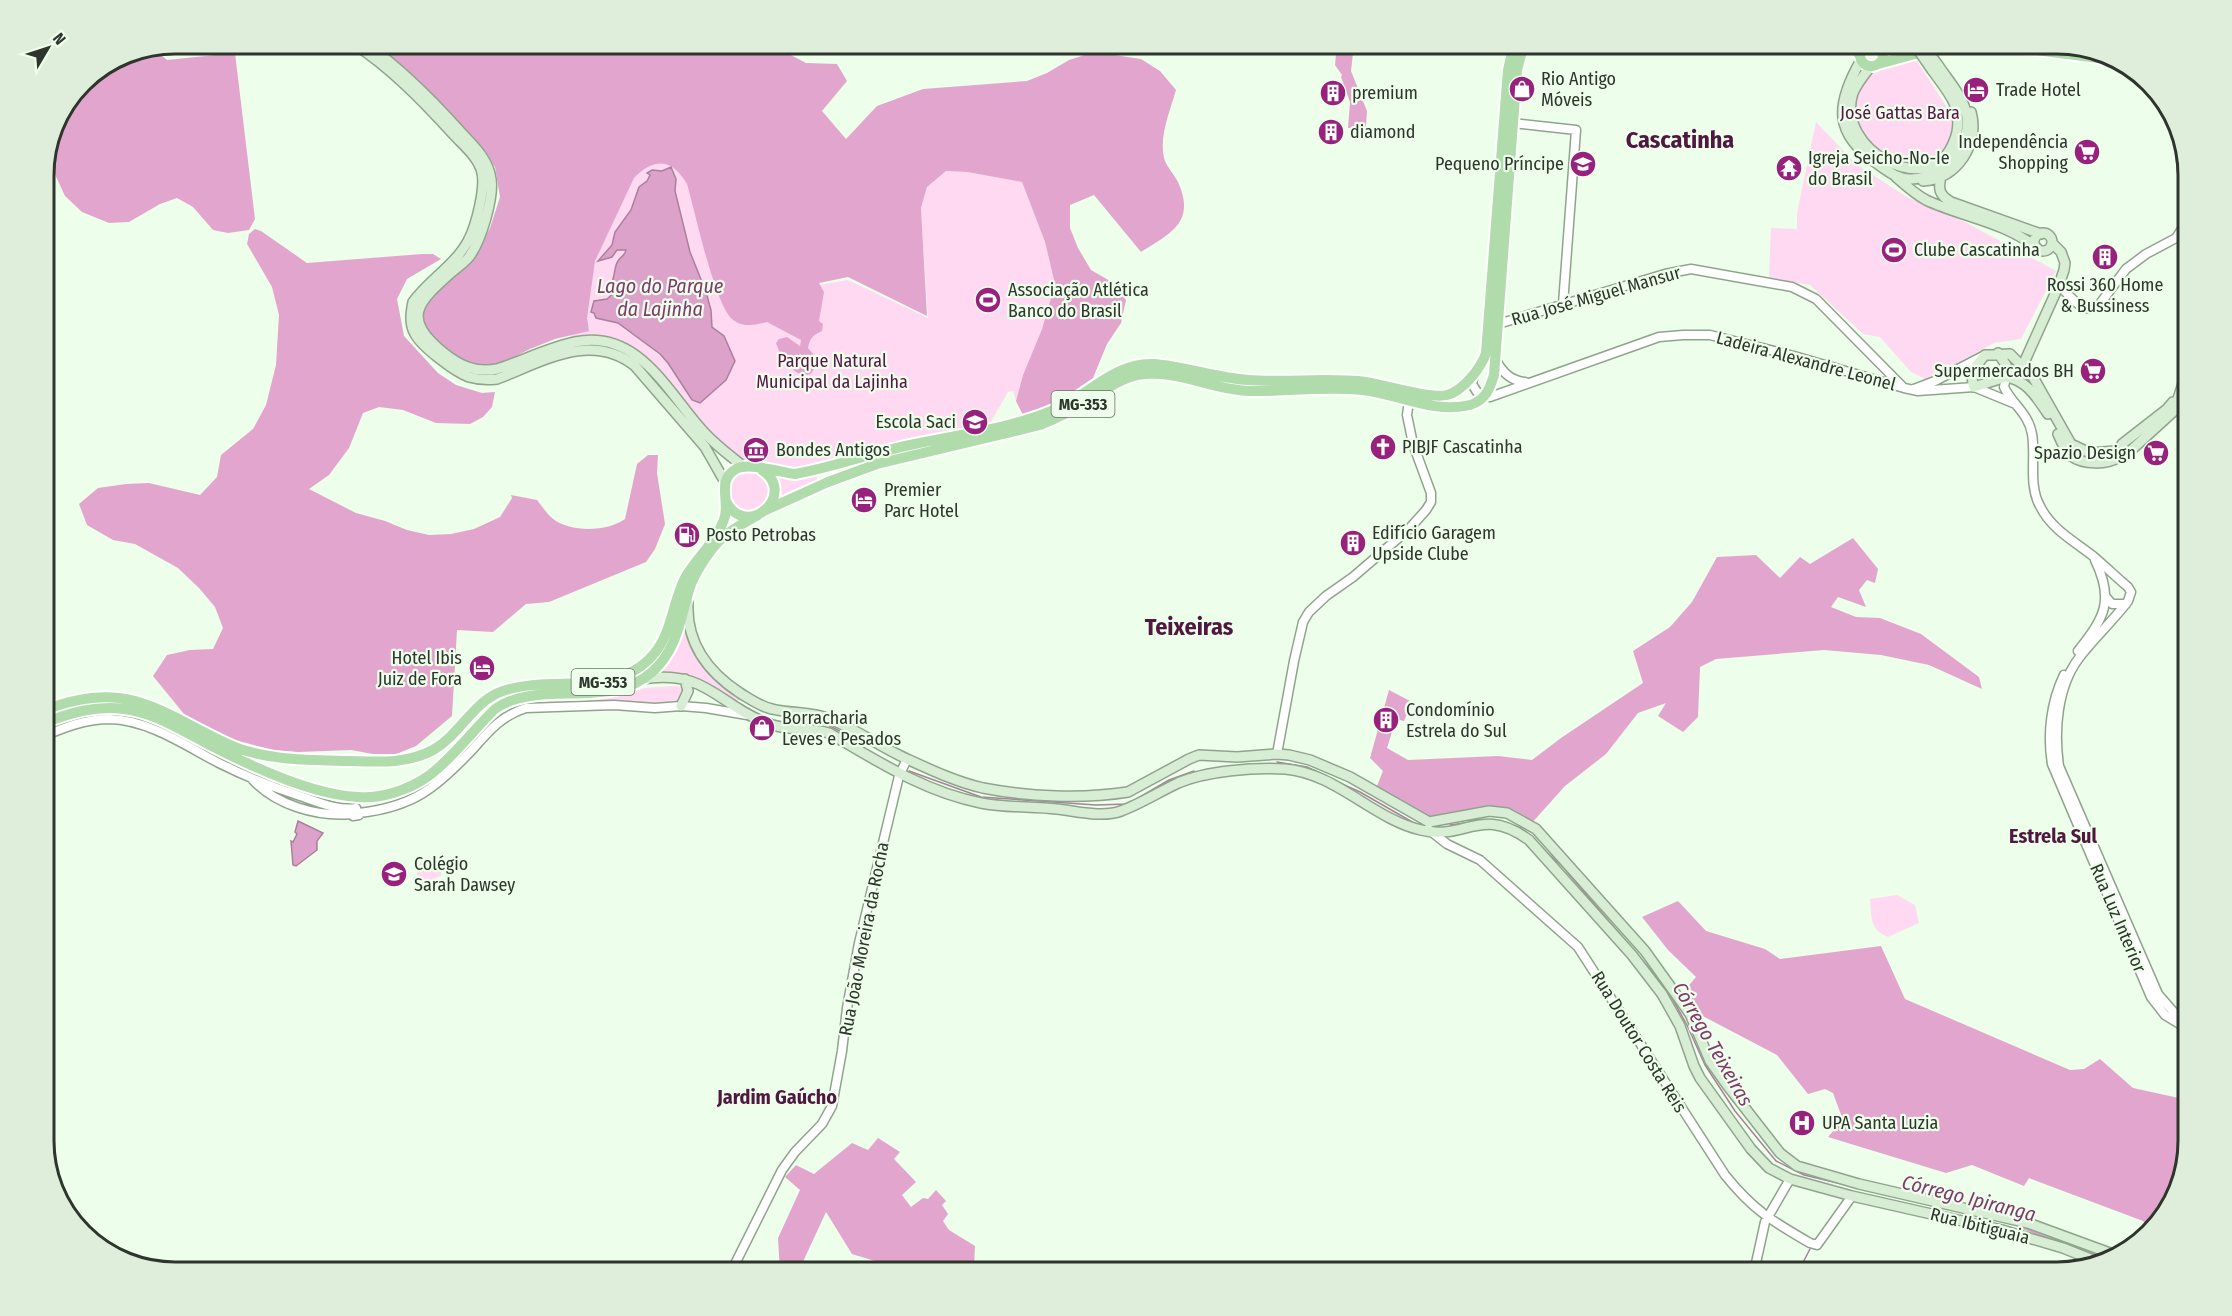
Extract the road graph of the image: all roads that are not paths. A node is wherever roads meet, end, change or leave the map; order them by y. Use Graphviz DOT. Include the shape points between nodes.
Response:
graph roads {
  1 [pos="366,54"];
  2 [pos="378,54"];
  3 [pos="1512,54"];
  4 [pos="1521,54"];
  5 [pos="1857,54"];
  6 [pos="1861,54"];
  7 [pos="1882,54"];
  8 [pos="1915,54"];
  9 [pos="1922,54"];
  10 [pos="1928,54"];
  11 [pos="1860,57"];
  12 [pos="1875,65"];
  13 [pos="1935,68"];
  14 [pos="1944,74"];
  15 [pos="1508,125"];
  16 [pos="1895,175"];
  17 [pos="1941,176"];
  18 [pos="1912,179"];
  19 [pos="2041,234"];
  20 [pos="2178,235"];
  21 [pos="2052,243"];
  22 [pos="2040,249"];
  23 [pos="2065,263"];
  24 [pos="2059,285"];
  25 [pos="1563,304"];
  26 [pos="1498,324"];
  27 [pos="2033,341"];
  28 [pos="2029,352"];
  29 [pos="1998,353"];
  30 [pos="2010,354"];
  31 [pos="1985,355"];
  32 [pos="1496,360"];
  33 [pos="2023,365"];
  34 [pos="1471,377"];
  35 [pos="2006,377"];
  36 [pos="2033,377"];
  37 [pos="1529,383"];
  38 [pos="1974,387"];
  39 [pos="1908,389"];
  40 [pos="1485,396"];
  41 [pos="2178,398"];
  42 [pos="2013,403"];
  43 [pos="1408,405"];
  44 [pos="2121,451"];
  45 [pos="743,466"];
  46 [pos="760,468"];
  47 [pos="816,470"];
  48 [pos="725,482"];
  49 [pos="817,487"];
  50 [pos="724,499"];
  51 [pos="762,512"];
  52 [pos="2093,556"];
  53 [pos="2122,582"];
  54 [pos="690,589"];
  55 [pos="2106,596"];
  56 [pos="2126,604"];
  57 [pos="642,680"];
  58 [pos="685,680"];
  59 [pos="734,705"];
  60 [pos="681,706"];
  61 [pos="54,707"];
  62 [pos="725,710"];
  63 [pos="792,712"];
  64 [pos="747,715"];
  65 [pos="54,719"];
  66 [pos="54,731"];
  67 [pos="884,748"];
  68 [pos="1277,754"];
  69 [pos="1199,755"];
  70 [pos="1237,757"];
  71 [pos="416,758"];
  72 [pos="284,759"];
  73 [pos="907,759"];
  74 [pos="878,762"];
  75 [pos="1265,769"];
  76 [pos="253,773"];
  77 [pos="900,774"];
  78 [pos="1219,774"];
  79 [pos="1202,776"];
  80 [pos="417,782"];
  81 [pos="290,793"];
  82 [pos="285,803"];
  83 [pos="355,809"];
  84 [pos="1432,825"];
  85 [pos="1442,832"];
  86 [pos="1453,845"];
  87 [pos="2178,1017"];
  88 [pos="2178,1024"];
  89 [pos="1793,1172"];
  90 [pos="1852,1196"];
  91 [pos="1767,1218"];
  92 [pos="2073,1246"];
  93 [pos="2103,1253"];
  94 [pos="2090,1257"];
  95 [pos="736,1262"];
  96 [pos="1756,1262"];
  1 -- 48 [label="main road" via="405,85 476,158 484,181 470,238 459,255 413,302 411,324 415,334 445,362 467,377 483,381 579,350 601,349 624,357 705,447"];
  2 -- 45 [label="main road" via="407,77 483,157 492,182 488,210 473,250 424,300 419,311 417,322 429,341 450,358 485,372 573,342 601,340 617,345 649,365 702,430"];
  3 -- 15 [label="main road, MG-353"];
  4 -- 15 [label="main road, MG-353"];
  5 -- 11 [label="main road"];
  6 -- 11 [label="main road"];
  7 -- 12 [label="main road"];
  8 -- 12 [label="main road"];
  9 -- 13 [label="main road, bridge"];
  10 -- 13 [label="main road, bridge"];
  11 -- 12 [label="main road"];
  11 -- 16 [label="main road" via="1846,89 1842,123 1852,142"];
  12 -- 13 [label="main road" via="1862,77 1852,95 1853,125 1877,154 1908,169 1939,160 1949,151 1957,132 1954,103"];
  13 -- 14 [label="main road"];
  14 -- 17 [label="main road" via="1966,98 1973,126 1971,143 1963,158"];
  14 -- 18 [label="main road" via="1966,112 1966,137 1959,152 1946,165"];
  15 -- 25 [label="street" via="1576,130"];
  15 -- 26 [label="main road, MG-353"];
  15 -- 34 [label="main road, MG-353" via="1486,353"];
  16 -- 18 [label="main road"];
  16 -- 22 [label="main road" via="1925,200 2016,234"];
  17 -- 18 [label="main road" via="1924,181"];
  17 -- 19 [label="main road" via="1940,194 1951,202"];
  19 -- 21 [label="main road" via="2049,236"];
  19 -- 22 [label="main road" via="2035,240"];
  20 -- 24 [label="street" via="2133,263 2093,309 2078,304"];
  21 -- 22 [label="main road" via="2048,250"];
  21 -- 23 [label="main road"];
  22 -- 23 [label="main road"];
  23 -- 24 [label="main road"];
  24 -- 27 [label="main road"];
  25 -- 26 [label="street, Rua José Miguel Mansur"];
  25 -- 39 [label="street, Rua José Miguel Mansur" via="1684,270 1792,287 1816,299"];
  26 -- 32 [label="main road, MG-353"];
  27 -- 28 [label="main road"];
  27 -- 30 [label="main road"];
  28 -- 33 [label="main road"];
  28 -- 36 [label="main road"];
  29 -- 30 [label="main road, Ladeira Alexandre Leonel"];
  29 -- 31 [label="main road, Ladeira Alexandre Leonel"];
  29 -- 35 [label="main road" via="2006,365"];
  30 -- 33 [label="main road"];
  31 -- 38 [label="main road" via="1974,368"];
  31 -- 39 [label="street, Ladeira Alexandre Leonel" via="1935,381"];
  32 -- 37 [label="street" via="1509,376"];
  32 -- 40 [label="main road, MG-353" via="1491,387"];
  33 -- 35 [label="main road, Ladeira Alexandre Leonel"];
  33 -- 36 [label="main road"];
  34 -- 40 [label="street" via="1474,388"];
  34 -- 43 [label="main road" via="1449,397 1414,396"];
  34 -- 47 [label="main road, MG-353" via="1455,391 1442,395 1343,380 1246,380 1163,365 1138,365 1046,413"];
  35 -- 38 [label="main road, Ladeira Alexandre Leonel"];
  35 -- 42 [label="street" via="2004,387"];
  35 -- 44 [label="main road" via="2017,379 2030,389 2072,456 2100,463"];
  36 -- 44 [label="main road" via="2070,444 2090,453"];
  37 -- 39 [label="street, Ladeira Alexandre Leonel" via="1659,337 1710,335"];
  37 -- 40 [label="street, Ladeira Alexandre Leonel"];
  38 -- 39 [label="street, Ladeira Alexandre Leonel"];
  38 -- 42 [label="street"];
  40 -- 43 [label="main road, MG-353" via="1456,407"];
  41 -- 44 [label="main road" via="2169,417"];
  42 -- 52 [label="street" via="2028,420 2032,434 2038,504 2051,523"];
  43 -- 49 [label="main road, MG-353" via="1364,390 1249,391 1172,376 1136,375 1040,425 877,464"];
  43 -- 68 [label="street" via="1413,444 1431,502 1409,529 1309,612 1296,651"];
  45 -- 46 [label="main road, MG-353"];
  45 -- 48 [label="main road"];
  46 -- 47 [label="main road, MG-353" via="795,474"];
  46 -- 51 [label="main road" via="774,487 771,503"];
  47 -- 49 [label="main road"];
  48 -- 50 [label="main road, MG-353"];
  49 -- 51 [label="main road, MG-353"];
  50 -- 51 [label="main road" via="738,514 752,517"];
  50 -- 71 [label="main road, MG-353" via="726,513 719,529 683,582 653,656 616,680 530,684 500,692 482,703 448,740"];
  51 -- 54 [label="main road, MG-353" via="726,535 697,572"];
  52 -- 53 [label="street"];
  52 -- 55 [label="street"];
  53 -- 55 [label="street" via="2111,585"];
  53 -- 56 [label="street" via="2131,592"];
  54 -- 57 [label="main road, MG-353" via="672,645 664,659"];
  54 -- 63 [label="main road" via="688,614 695,645 706,664 727,684 764,707"];
  55 -- 56 [label="street" via="2112,604"];
  55 -- 88 [label="street, Rua Luz Interior" via="2100,621 2069,662 2060,684 2048,742 2052,764 2151,997"];
  56 -- 87 [label="street, Rua Luz Interior" via="2074,665 2061,700 2056,743 2059,766 2158,994"];
  57 -- 58 [label="main road"];
  57 -- 80 [label="main road, MG-353" via="613,691 531,696 503,703 427,777"];
  58 -- 59 [label="main road"];
  58 -- 60 [label="main road" via="688,691"];
  59 -- 62 [label="street"];
  59 -- 63 [label="main road" via="741,701 772,713"];
  59 -- 64 [label="main road"];
  60 -- 62 [label="street"];
  60 -- 83 [label="street" via="564,706 517,711 494,726 427,792 389,809"];
  61 -- 72 [label="main road, MG-353" via="87,698 128,698 237,748"];
  62 -- 64 [label="street"];
  63 -- 67 [label="main road" via="829,718"];
  64 -- 74 [label="main road" via="778,727 829,733"];
  65 -- 76 [label="main road, MG-353" via="89,709 134,711 162,721"];
  66 -- 76 [label="street" via="93,720 122,720"];
  67 -- 73 [label="main road"];
  67 -- 74 [label="street"];
  68 -- 70 [label="main road"];
  68 -- 75 [label="main road"];
  68 -- 84 [label="main road" via="1310,760 1350,777"];
  69 -- 70 [label="main road"];
  69 -- 73 [label="main road" via="1128,792 1097,796 983,788"];
  69 -- 79 [label="main road"];
  70 -- 78 [label="main road"];
  71 -- 72 [label="main road, MG-353" via="387,762"];
  71 -- 80 [label="main road" via="425,770"];
  72 -- 76 [label="main road" via="267,762"];
  73 -- 77 [label="street, Rua João Moreira da Rocha"];
  74 -- 77 [label="main road"];
  75 -- 78 [label="main road"];
  75 -- 84 [label="main road" via="1303,772 1401,825"];
  76 -- 81 [label="street"];
  76 -- 82 [label="street" via="265,791"];
  76 -- 83 [label="main road, MG-353" via="319,790"];
  77 -- 79 [label="main road" via="980,803 1097,813 1118,812 1180,782"];
  77 -- 95 [label="street, Rua João Moreira da Rocha" via="860,944 832,1106 822,1124 782,1170"];
  78 -- 79 [label="main road"];
  80 -- 83 [label="main road, MG-353"];
  81 -- 82 [label="street" via="286,794"];
  81 -- 83 [label="street"];
  82 -- 83 [label="street" via="323,813"];
  84 -- 85 [label="main road"];
  84 -- 86 [label="street, Rua Doutor Costa Reis" via="1446,844"];
  84 -- 89 [label="main road" via="1489,812 1507,813 1536,829 1645,951 1690,1014 1710,1062"];
  85 -- 86 [label="street, Rua Doutor Costa Reis"];
  85 -- 89 [label="main road" via="1494,823 1529,840 1662,994 1680,1026 1694,1066 1751,1149 1769,1168"];
  86 -- 91 [label="street, Rua Doutor Costa Reis" via="1480,860 1578,947 1725,1175"];
  89 -- 90 [label="main road, Rua Ibitiguaia"];
  89 -- 91 [label="street"];
  89 -- 92 [label="main road, Rua Ibitiguaia" via="2028,1222"];
  90 -- 91 [label="street, Rua Doutor Costa Reis" via="1817,1245"];
  90 -- 92 [label="main road, Rua Ibitiguaia"];
  91 -- 96 [label="street"];
  92 -- 93 [label="main road, Rua Ibitiguaia"];
  92 -- 94 [label="main road, Rua Ibitiguaia"];
}
